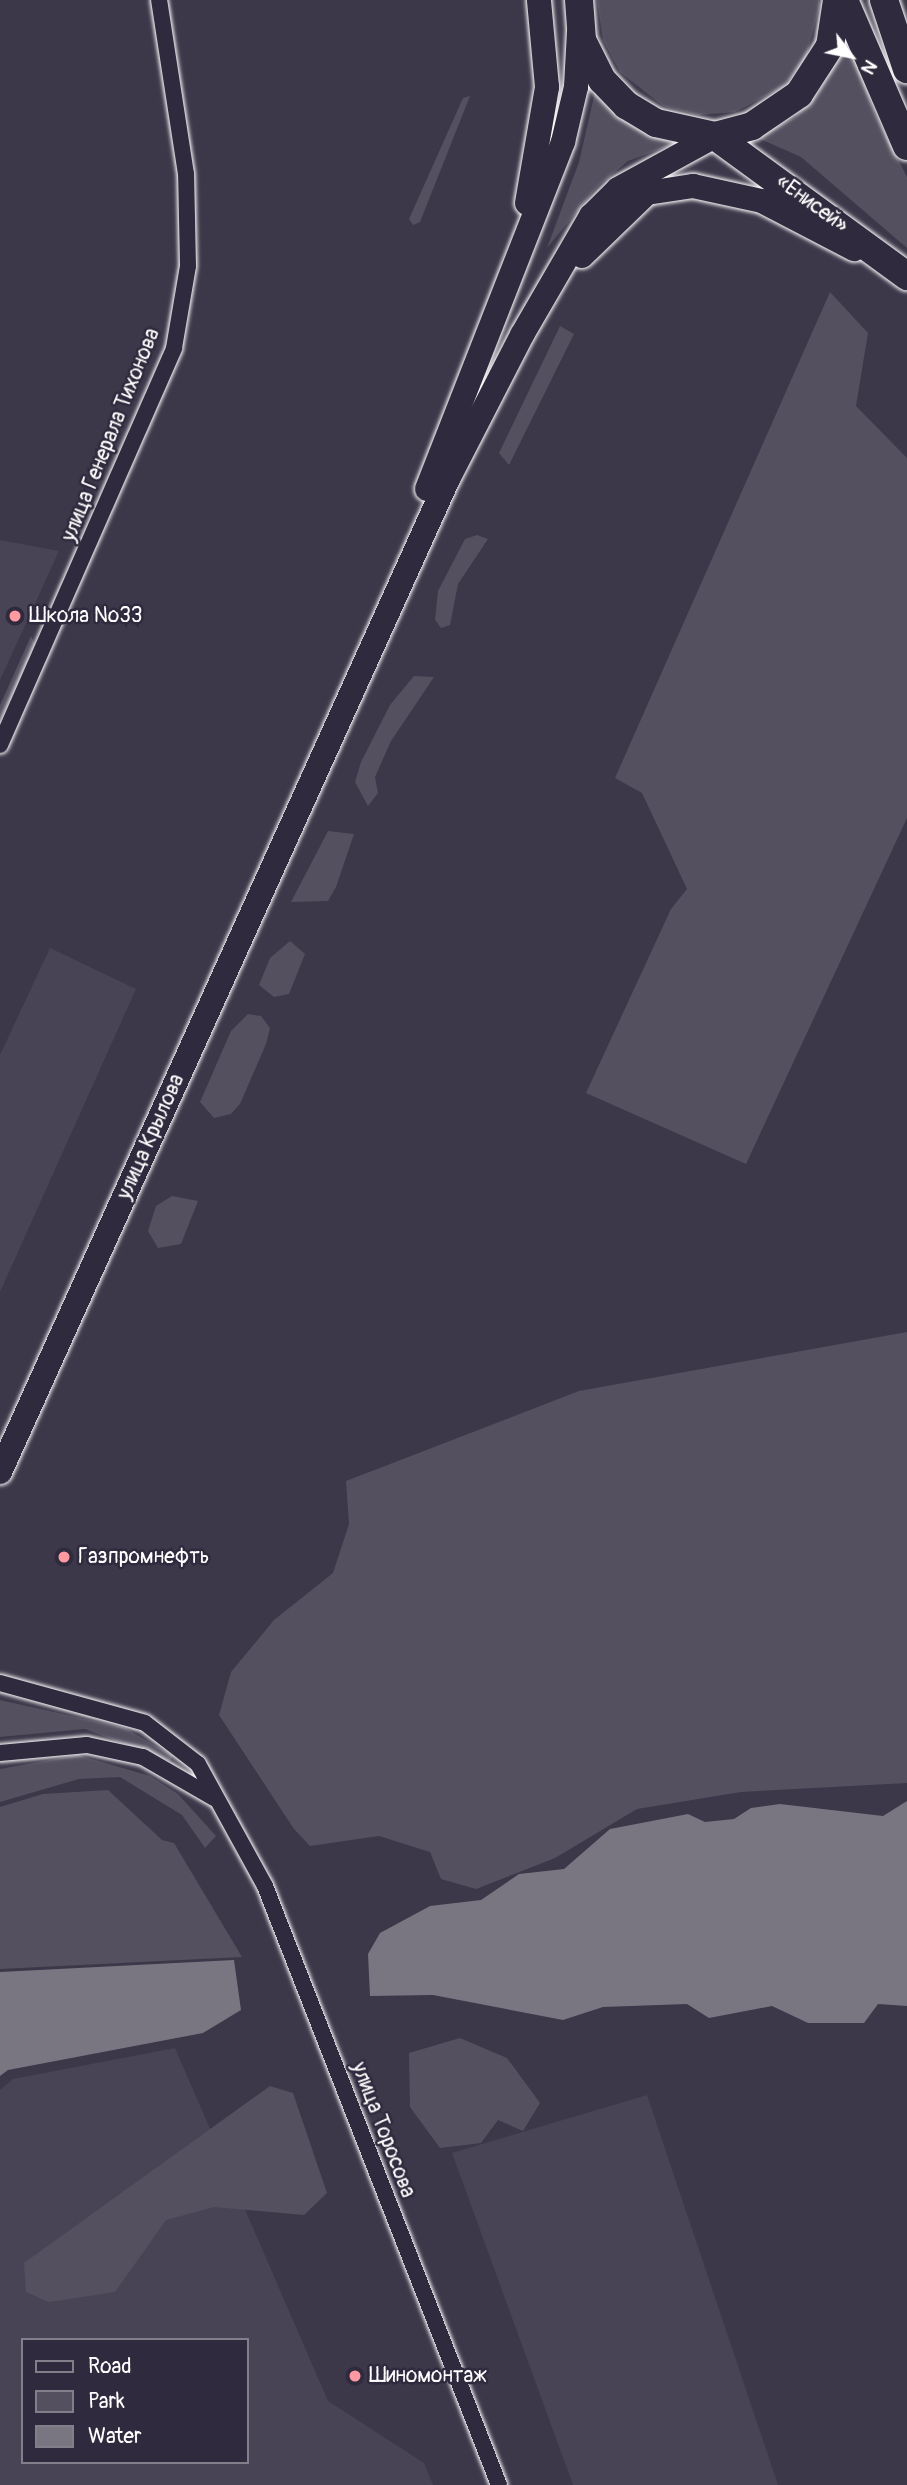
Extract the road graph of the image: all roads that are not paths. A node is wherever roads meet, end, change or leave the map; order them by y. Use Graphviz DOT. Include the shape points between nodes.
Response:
graph roads {
  1 [pos="159,0"];
  2 [pos="539,0"];
  3 [pos="569,0"];
  4 [pos="579,0"];
  5 [pos="836,0"];
  6 [pos="844,0"];
  7 [pos="884,0"];
  8 [pos="582,40"];
  9 [pos="907,69"];
  10 [pos="715,135"];
  11 [pos="907,146"];
  12 [pos="906,276"];
  13 [pos="502,303"];
  14 [pos="522,335"];
  15 [pos="0,746"];
  16 [pos="302,802"];
  17 [pos="0,1472"];
  18 [pos="0,1683"];
  19 [pos="0,1753"];
  20 [pos="214,1798"];
  21 [pos="499,2485"];
  1 -- 15 [label="street, улица Генерала Тихонова" via="186,174 188,266 179,325"];
  2 -- 13 [label="main road" via="546,47 543,128"];
  3 -- 8 [label="main road"];
  4 -- 8 [label="highway, «Енисей»"];
  5 -- 10 [label="highway, «Енисей»" via="830,46 800,94 752,126"];
  6 -- 11 [label="highway"];
  7 -- 9 [label="highway"];
  8 -- 10 [label="highway, «Енисей»" via="602,80 626,105 656,123"];
  8 -- 13 [label="main road" via="563,142"];
  10 -- 12 [label="highway, «Енисей»"];
  10 -- 14 [label="main road" via="618,189 591,216"];
  12 -- 14 [label="main road" via="762,201 723,189 671,187 624,208"];
  13 -- 16 [label="main road"];
  14 -- 16 [label="main road" via="448,479"];
  16 -- 17 [label="main road, улица Крылова"];
  18 -- 20 [label="street, улица Торосова" via="145,1723 181,1746"];
  19 -- 20 [label="street" via="87,1745 143,1757"];
  20 -- 21 [label="street, улица Торосова" via="265,1886"];
}
